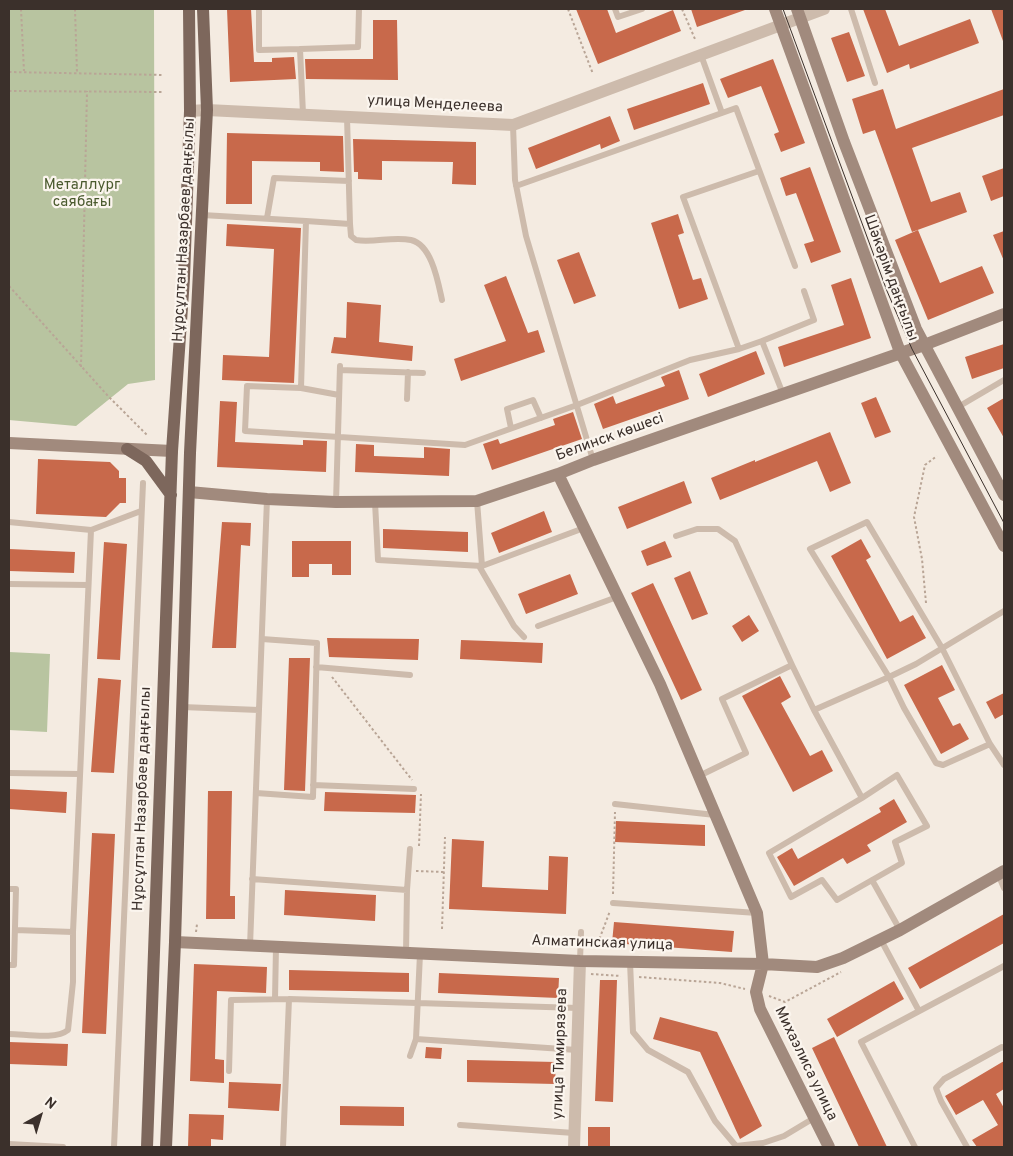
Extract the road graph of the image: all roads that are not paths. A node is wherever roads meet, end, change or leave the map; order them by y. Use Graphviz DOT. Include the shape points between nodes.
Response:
graph roads {
  1 [pos="189,9"];
  2 [pos="203,9"];
  3 [pos="259,9"];
  4 [pos="359,9"];
  5 [pos="615,9"];
  6 [pos="642,9"];
  7 [pos="775,9"];
  8 [pos="824,9"];
  9 [pos="851,9"];
  10 [pos="799,13"];
  11 [pos="780,24"];
  12 [pos="300,49"];
  13 [pos="701,55"];
  14 [pos="875,83"];
  15 [pos="207,110"];
  16 [pos="190,111"];
  17 [pos="722,113"];
  18 [pos="303,114"];
  19 [pos="347,116"];
  20 [pos="513,125"];
  21 [pos="759,171"];
  22 [pos="349,181"];
  23 [pos="516,186"];
  24 [pos="202,215"];
  25 [pos="267,218"];
  26 [pos="306,221"];
  27 [pos="350,224"];
  28 [pos="795,266"];
  29 [pos="804,291"];
  30 [pos="442,300"];
  31 [pos="1004,314"];
  32 [pos="762,341"];
  33 [pos="924,345"];
  34 [pos="739,349"];
  35 [pos="900,352"];
  36 [pos="408,372"];
  37 [pos="423,373"];
  38 [pos="1004,380"];
  39 [pos="301,388"];
  40 [pos="783,394"];
  41 [pos="340,395"];
  42 [pos="406,399"];
  43 [pos="577,405"];
  44 [pos="958,407"];
  45 [pos="541,418"];
  46 [pos="511,428"];
  47 [pos="338,437"];
  48 [pos="9,443"];
  49 [pos="127,449"];
  50 [pos="172,451"];
  51 [pos="190,453"];
  52 [pos="593,460"];
  53 [pos="558,474"];
  54 [pos="143,483"];
  55 [pos="189,492"];
  56 [pos="171,493"];
  57 [pos="1004,495"];
  58 [pos="267,499"];
  59 [pos="477,501"];
  60 [pos="336,502"];
  61 [pos="375,502"];
  62 [pos="141,511"];
  63 [pos="9,522"];
  64 [pos="584,528"];
  65 [pos="92,530"];
  66 [pos="676,536"];
  67 [pos="1004,546"];
  68 [pos="481,566"];
  69 [pos="9,584"];
  70 [pos="88,585"];
  71 [pos="618,597"];
  72 [pos="1004,611"];
  73 [pos="538,626"];
  74 [pos="524,637"];
  75 [pos="262,639"];
  76 [pos="942,648"];
  77 [pos="792,665"];
  78 [pos="316,666"];
  79 [pos="410,675"];
  80 [pos="889,677"];
  81 [pos="182,707"];
  82 [pos="259,710"];
  83 [pos="814,710"];
  84 [pos="990,744"];
  85 [pos="1004,765"];
  86 [pos="9,772"];
  87 [pos="80,774"];
  88 [pos="699,776"];
  89 [pos="313,785"];
  90 [pos="417,788"];
  91 [pos="256,793"];
  92 [pos="862,798"];
  93 [pos="615,804"];
  94 [pos="715,815"];
  95 [pos="410,850"];
  96 [pos="1001,872"];
  97 [pos="252,879"];
  98 [pos="872,880"];
  99 [pos="1004,888"];
  100 [pos="9,889"];
  101 [pos="407,890"];
  102 [pos="612,903"];
  103 [pos="757,913"];
  104 [pos="15,930"];
  105 [pos="900,930"];
  106 [pos="73,932"];
  107 [pos="581,932"];
  108 [pos="881,940"];
  109 [pos="154,942"];
  110 [pos="175,942"];
  111 [pos="250,946"];
  112 [pos="276,947"];
  113 [pos="406,953"];
  114 [pos="420,954"];
  115 [pos="580,961"];
  116 [pos="630,962"];
  117 [pos="763,964"];
  118 [pos="9,965"];
  119 [pos="1004,966"];
  120 [pos="275,999"];
  121 [pos="289,999"];
  122 [pos="418,1003"];
  123 [pos="578,1008"];
  124 [pos="919,1011"];
  125 [pos="9,1034"];
  126 [pos="416,1039"];
  127 [pos="1004,1048"];
  128 [pos="577,1050"];
  129 [pos="410,1056"];
  130 [pos="229,1071"];
  131 [pos="814,1118"];
  132 [pos="460,1125"];
  133 [pos="574,1134"];
  134 [pos="9,1144"];
  135 [pos="63,1147"];
  136 [pos="114,1147"];
  137 [pos="147,1147"];
  138 [pos="166,1147"];
  139 [pos="283,1147"];
  140 [pos="574,1147"];
  141 [pos="828,1147"];
  142 [pos="915,1147"];
  143 [pos="967,1147"];
  1 -- 16 [label="main road, Нұрсұлтан Назарбаев даңғылы"];
  2 -- 15 [label="main road, Нұрсұлтан Назарбаев даңғылы"];
  3 -- 12 [label="lane" via="259,50"];
  4 -- 12 [label="lane" via="358,47"];
  5 -- 6 [label="lane" via="618,18"];
  7 -- 11 [label="main road, Шәкәрім даңғылы"];
  8 -- 10 [label="street, улица Менделеева"];
  9 -- 14 [label="lane"];
  10 -- 11 [label="street, улица Менделеева"];
  10 -- 33 [label="main road, Шәкәрім даңғылы" via="878,232"];
  11 -- 13 [label="street, улица Менделеева"];
  11 -- 35 [label="main road, Шәкәрім даңғылы"];
  12 -- 18 [label="lane"];
  13 -- 17 [label="lane"];
  13 -- 20 [label="street, улица Менделеева"];
  15 -- 16 [label="street, улица Менделеева"];
  15 -- 18 [label="street, улица Менделеева"];
  15 -- 24 [label="main road, Нұрсұлтан Назарбаев даңғылы"];
  16 -- 50 [label="main road, Нұрсұлтан Назарбаев даңғылы" via="184,278"];
  17 -- 21 [label="lane" via="736,108"];
  17 -- 23 [label="lane"];
  18 -- 19 [label="street, улица Менделеева"];
  19 -- 20 [label="street, улица Менделеева"];
  19 -- 22 [label="lane"];
  20 -- 23 [label="lane"];
  21 -- 28 [label="lane"];
  21 -- 34 [label="lane" via="683,196"];
  22 -- 25 [label="lane" via="274,178"];
  22 -- 27 [label="lane"];
  23 -- 43 [label="lane" via="526,236"];
  24 -- 25 [label="lane"];
  24 -- 51 [label="main road, Нұрсұлтан Назарбаев даңғылы"];
  25 -- 26 [label="lane"];
  26 -- 27 [label="lane"];
  26 -- 39 [label="lane"];
  27 -- 30 [label="lane" via="351,236 356,240 412,240 421,247 431,260"];
  29 -- 32 [label="lane" via="814,320"];
  31 -- 33 [label="main road, Белинск көшесі"];
  32 -- 34 [label="lane"];
  32 -- 40 [label="lane"];
  33 -- 35 [label="main road, Белинск көшесі"];
  33 -- 44 [label="main road, Шәкәрім даңғылы"];
  34 -- 43 [label="lane" via="690,360"];
  35 -- 40 [label="main road, Белинск көшесі"];
  35 -- 67 [label="main road, Шәкәрім даңғылы"];
  36 -- 37 [label="lane"];
  36 -- 41 [label="lane" via="340,368"];
  36 -- 42 [label="lane"];
  38 -- 44 [label="lane"];
  39 -- 41 [label="lane"];
  39 -- 47 [label="lane" via="247,386 245,431"];
  40 -- 52 [label="main road, Белинск көшесі"];
  41 -- 47 [label="lane"];
  43 -- 45 [label="lane"];
  43 -- 52 [label="lane"];
  44 -- 57 [label="main road, Шәкәрім даңғылы"];
  45 -- 46 [label="lane"];
  45 -- 46 [label="lane" via="533,400 507,408"];
  46 -- 47 [label="lane" via="465,445"];
  47 -- 60 [label="lane"];
  48 -- 49 [label="main road"];
  49 -- 50 [label="main road"];
  49 -- 56 [label="main road" via="146,461"];
  50 -- 51 [label="main road"];
  50 -- 56 [label="main road, Нұрсұлтан Назарбаев даңғылы"];
  51 -- 55 [label="main road, Нұрсұлтан Назарбаев даңғылы"];
  52 -- 53 [label="main road, Белинск көшесі"];
  53 -- 59 [label="main road, Белинск көшесі"];
  53 -- 64 [label="main road"];
  54 -- 62 [label="lane"];
  55 -- 56 [label="main road"];
  55 -- 58 [label="main road, Белинск көшесі"];
  55 -- 81 [label="main road, Нұрсұлтан Назарбаев даңғылы"];
  56 -- 109 [label="main road, Нұрсұлтан Назарбаев даңғылы"];
  58 -- 60 [label="main road, Белинск көшесі"];
  58 -- 75 [label="lane"];
  59 -- 61 [label="main road, Белинск көшесі"];
  59 -- 68 [label="lane"];
  60 -- 61 [label="main road, Белинск көшесі"];
  61 -- 68 [label="lane" via="378,560"];
  62 -- 65 [label="lane"];
  62 -- 136 [label="lane"];
  63 -- 65 [label="lane"];
  64 -- 68 [label="lane"];
  64 -- 71 [label="main road"];
  65 -- 70 [label="lane"];
  66 -- 77 [label="lane" via="697,529 718,528 735,541"];
  68 -- 74 [label="lane" via="514,626"];
  69 -- 70 [label="lane"];
  70 -- 87 [label="lane"];
  71 -- 73 [label="lane"];
  71 -- 88 [label="main road"];
  72 -- 76 [label="lane"];
  75 -- 78 [label="lane" via="316,643"];
  75 -- 82 [label="lane"];
  76 -- 80 [label="lane"];
  76 -- 80 [label="lane" via="867,522 810,549"];
  76 -- 84 [label="lane"];
  77 -- 83 [label="lane"];
  77 -- 88 [label="lane" via="722,699 746,752"];
  78 -- 79 [label="lane"];
  78 -- 89 [label="lane"];
  80 -- 83 [label="lane"];
  80 -- 84 [label="lane" via="936,763 943,765"];
  81 -- 82 [label="lane"];
  81 -- 110 [label="main road, Нұрсұлтан Назарбаев даңғылы"];
  82 -- 91 [label="lane"];
  83 -- 92 [label="lane"];
  84 -- 85 [label="lane"];
  86 -- 87 [label="lane"];
  87 -- 106 [label="lane"];
  88 -- 94 [label="main road"];
  89 -- 90 [label="lane"];
  89 -- 91 [label="lane" via="313,798"];
  91 -- 97 [label="lane"];
  92 -- 98 [label="lane" via="898,775 927,826 895,842 902,863"];
  92 -- 98 [label="lane" via="769,853 791,897 822,880 837,900"];
  93 -- 94 [label="lane"];
  94 -- 103 [label="main road"];
  95 -- 101 [label="lane"];
  96 -- 99 [label="lane"];
  96 -- 105 [label="main road, Алматинская улица"];
  97 -- 101 [label="lane"];
  97 -- 111 [label="lane"];
  98 -- 105 [label="lane"];
  100 -- 104 [label="lane" via="16,889"];
  101 -- 113 [label="lane"];
  102 -- 103 [label="lane"];
  103 -- 117 [label="main road"];
  104 -- 106 [label="lane"];
  104 -- 118 [label="lane" via="14,965"];
  105 -- 108 [label="main road, Алматинская улица"];
  106 -- 125 [label="lane" via="73,982 68,1030 53,1036"];
  107 -- 115 [label="lane"];
  108 -- 117 [label="main road, Алматинская улица" via="817,967"];
  108 -- 124 [label="lane"];
  109 -- 110 [label="main road"];
  109 -- 137 [label="main road, Нұрсұлтан Назарбаев даңғылы"];
  110 -- 111 [label="main road, Алматинская улица"];
  110 -- 138 [label="main road, Нұрсұлтан Назарбаев даңғылы"];
  111 -- 112 [label="main road, Алматинская улица"];
  112 -- 113 [label="main road, Алматинская улица"];
  112 -- 120 [label="lane"];
  113 -- 114 [label="main road, Алматинская улица"];
  114 -- 115 [label="main road, Алматинская улица"];
  114 -- 122 [label="lane"];
  115 -- 116 [label="main road, Алматинская улица"];
  115 -- 123 [label="street, улица Тимирязева"];
  116 -- 117 [label="main road, Алматинская улица"];
  116 -- 131 [label="lane" via="633,1032 648,1050 688,1072 715,1120 736,1146 763,1143 784,1136"];
  117 -- 131 [label="main road, Михаэлиса улица" via="756,992 760,1009"];
  119 -- 124 [label="lane"];
  120 -- 121 [label="lane"];
  120 -- 130 [label="lane" via="231,1000"];
  121 -- 122 [label="lane"];
  121 -- 139 [label="lane"];
  122 -- 123 [label="lane"];
  122 -- 126 [label="lane"];
  123 -- 128 [label="street, улица Тимирязева"];
  124 -- 142 [label="lane" via="861,1042"];
  126 -- 128 [label="lane"];
  126 -- 129 [label="lane"];
  127 -- 143 [label="lane" via="944,1079 936,1088"];
  128 -- 133 [label="street, улица Тимирязева"];
  131 -- 141 [label="main road, Михаэлиса улица"];
  132 -- 133 [label="lane"];
  133 -- 140 [label="street, улица Тимирязева"];
  134 -- 135 [label="lane"];
}
